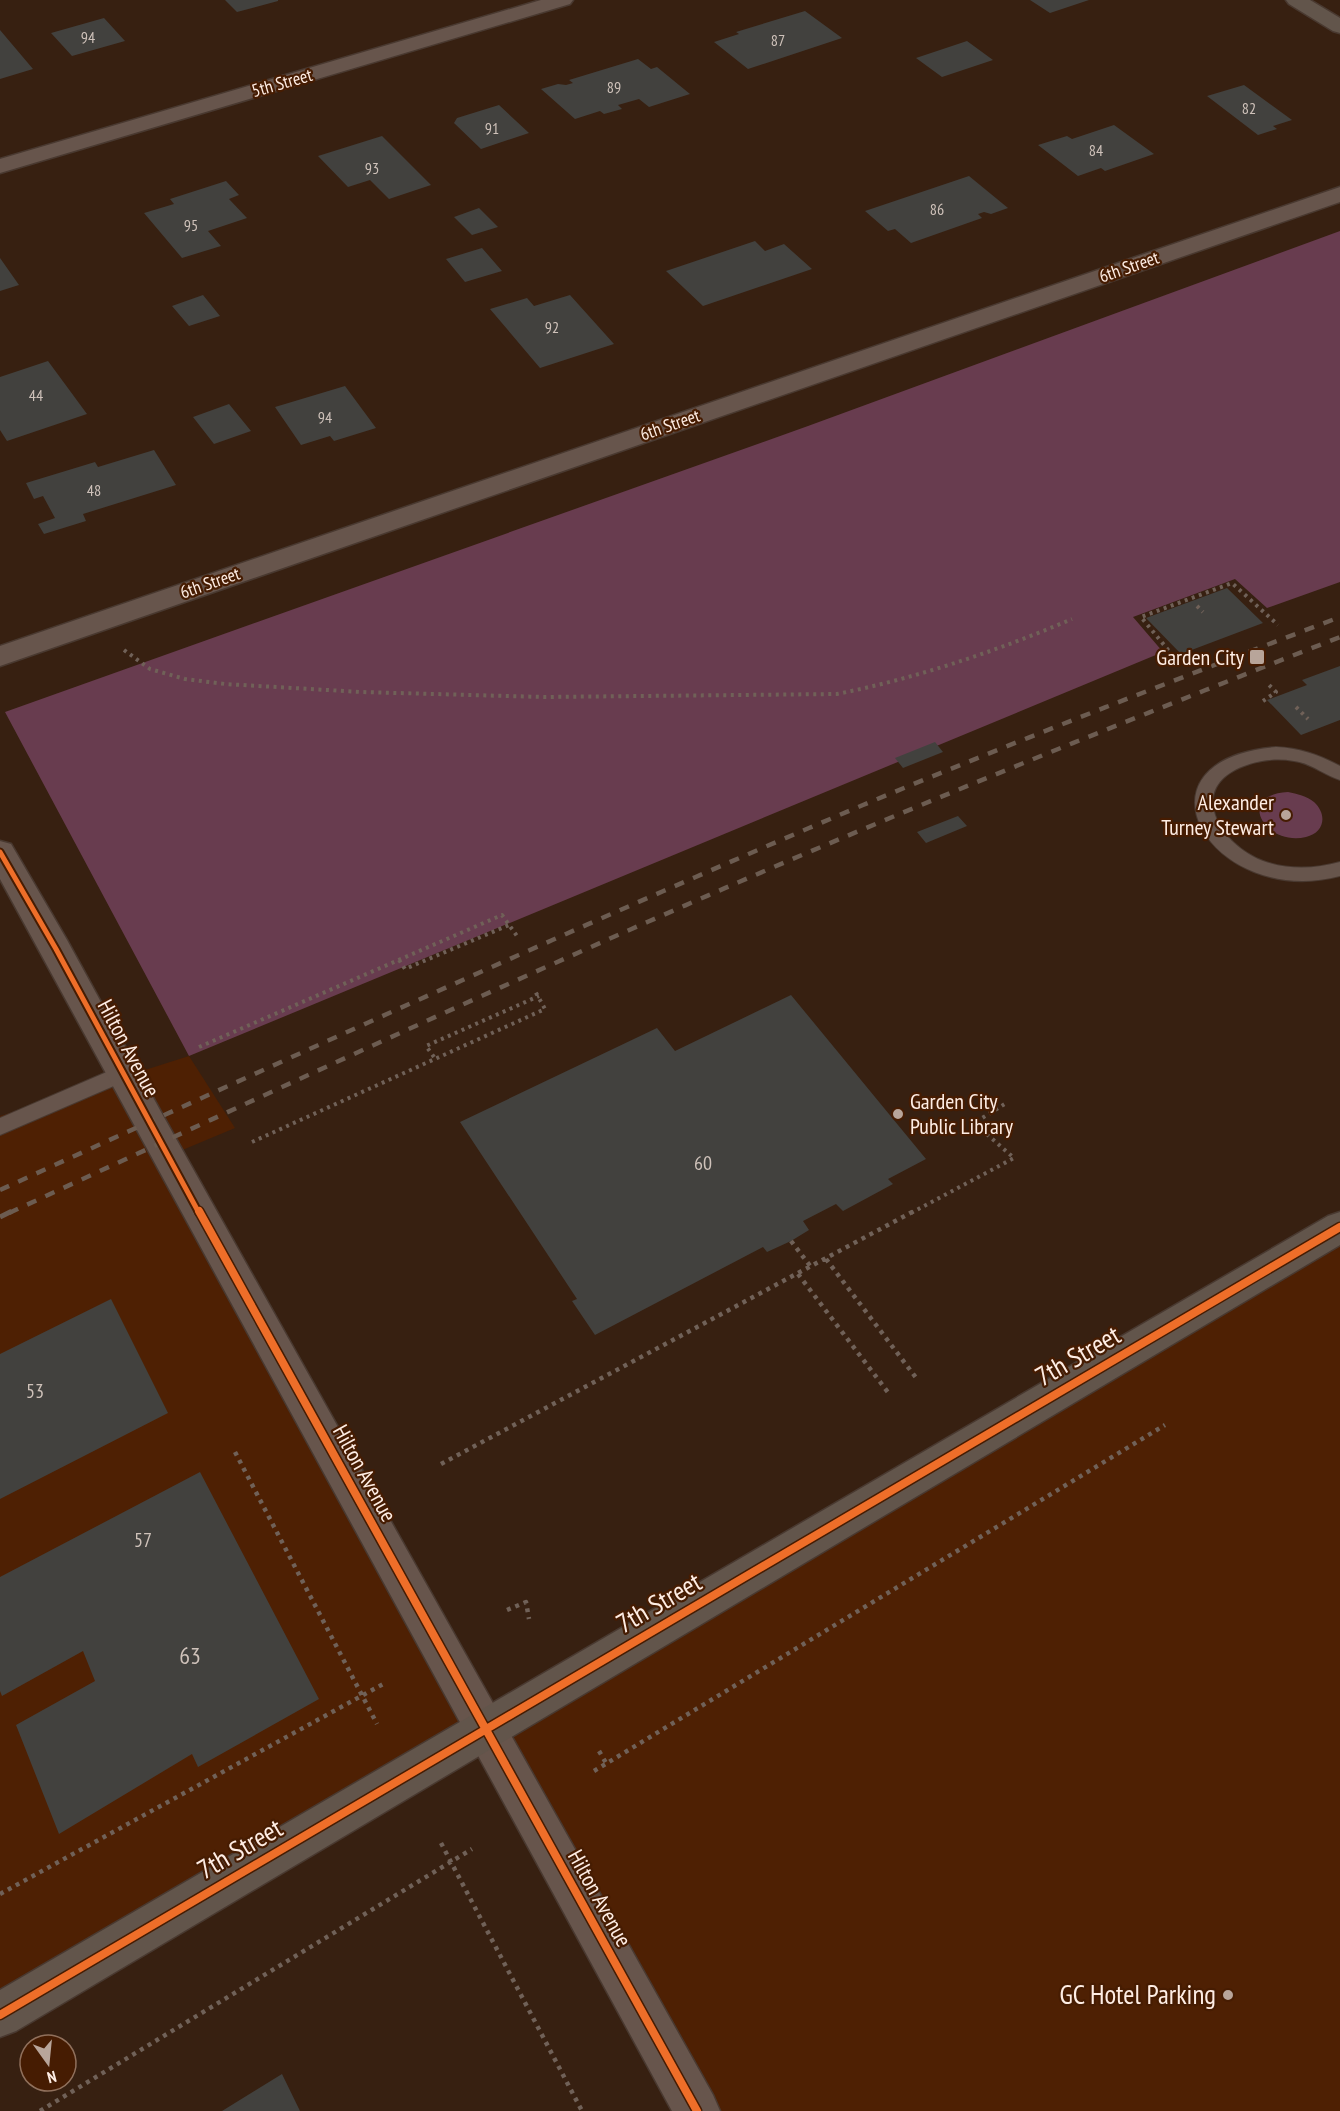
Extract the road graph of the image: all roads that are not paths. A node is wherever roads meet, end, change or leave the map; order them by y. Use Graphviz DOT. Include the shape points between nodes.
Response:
graph roads {
  1 [pos="563,0"];
  2 [pos="1296,0"];
  3 [pos="1340,27"];
  4 [pos="0,166"];
  5 [pos="1340,194"];
  6 [pos="0,656"];
  7 [pos="1340,774"];
  8 [pos="0,852"];
  9 [pos="1340,869"];
  10 [pos="123,1073"];
  11 [pos="0,1127"];
  12 [pos="1340,1227"];
  13 [pos="485,1729"];
  14 [pos="0,2014"];
  15 [pos="697,2111"];
  1 -- 4 [label="street, 5th Street"];
  2 -- 3 [label="street"];
  5 -- 6 [label="street, 6th Street"];
  7 -- 9 [label="lane" via="1318,761 1291,754 1263,754 1239,760 1219,772 1207,788 1204,807 1210,827 1224,846 1246,861 1273,872 1302,876"];
  8 -- 10 [label="street, Hilton Avenue"];
  10 -- 11 [label="lane"];
  10 -- 13 [label="street, Hilton Avenue"];
  12 -- 13 [label="street, 7th Street"];
  13 -- 14 [label="street, 7th Street"];
  13 -- 15 [label="street, Hilton Avenue"];
}
